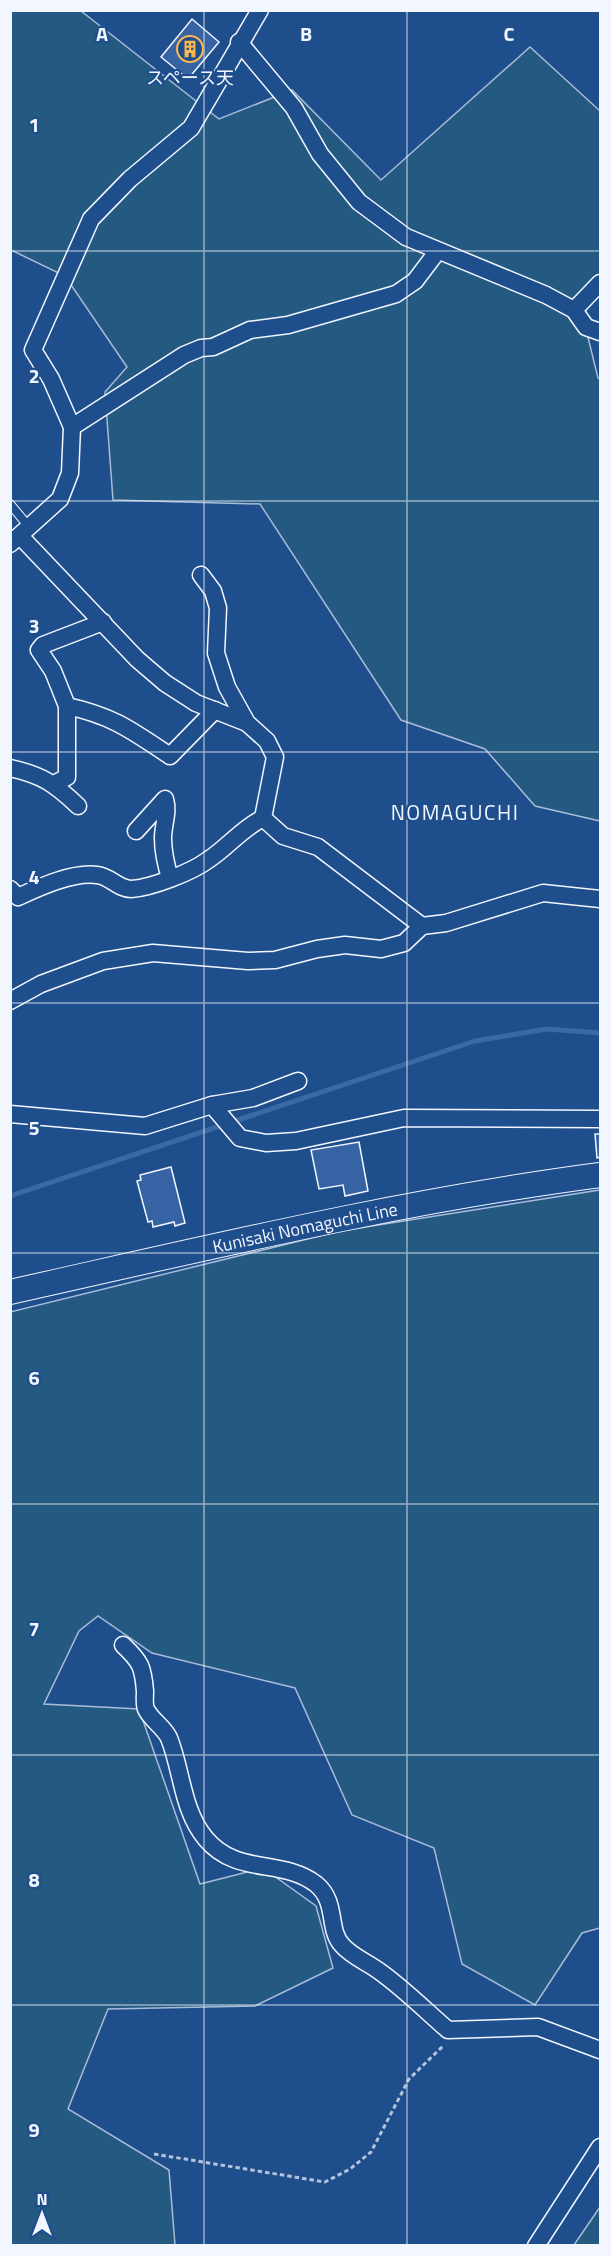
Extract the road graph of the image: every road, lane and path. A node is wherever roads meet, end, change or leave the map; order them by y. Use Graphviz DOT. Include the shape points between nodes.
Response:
graph roads {
  1 [pos="260,10"];
  2 [pos="239,42"];
  3 [pos="437,252"];
  4 [pos="600,284"];
  5 [pos="574,310"];
  6 [pos="600,332"];
  7 [pos="72,427"];
  8 [pos="10,504"];
  9 [pos="20,536"];
  10 [pos="201,575"];
  11 [pos="103,622"];
  12 [pos="68,706"];
  13 [pos="215,710"];
  14 [pos="247,723"];
  15 [pos="10,768"];
  16 [pos="54,784"];
  17 [pos="78,806"];
  18 [pos="263,818"];
  19 [pos="136,831"];
  20 [pos="170,878"];
  21 [pos="10,889"];
  22 [pos="600,899"];
  23 [pos="422,926"];
  24 [pos="10,1001"];
  25 [pos="298,1081"];
  26 [pos="212,1105"];
  27 [pos="10,1114"];
  28 [pos="600,1119"];
  29 [pos="600,1175"];
  30 [pos="10,1292"];
  31 [pos="123,1645"];
  32 [pos="452,2030"];
  33 [pos="600,2050"];
  34 [pos="600,2147"];
  35 [pos="154,2154"];
  36 [pos="536,2246"];
  1 -- 2 [label="street"];
  2 -- 3 [label="street" via="294,108 320,154 359,202 406,237"];
  2 -- 7 [label="street" via="191,128 130,179 91,219 65,276 33,350"];
  3 -- 5 [label="street" via="546,294"];
  3 -- 7 [label="street" via="415,281 396,294 288,325 250,330 213,347 201,348"];
  4 -- 5 [label="street"];
  5 -- 6 [label="street" via="586,327"];
  7 -- 9 [label="street" via="70,472 60,499"];
  8 -- 9 [label="lane"];
  9 -- 11 [label="street"];
  10 -- 14 [label="street" via="213,591 218,608 216,653 227,687"];
  11 -- 12 [label="street" via="39,650"];
  11 -- 13 [label="street" via="165,683"];
  12 -- 13 [label="street" via="109,717 170,756"];
  12 -- 16 [label="street" via="68,777"];
  13 -- 14 [label="street"];
  14 -- 18 [label="street" via="267,741 275,757"];
  15 -- 16 [label="street" via="38,774"];
  16 -- 17 [label="street"];
  18 -- 20 [label="street" via="246,826 207,861"];
  18 -- 23 [label="street" via="283,836 318,847"];
  19 -- 20 [label="street" via="165,799 164,856"];
  20 -- 21 [label="street" via="131,889 97,874 72,878 18,897"];
  22 -- 23 [label="street" via="543,893 446,923"];
  23 -- 24 [label="street" via="404,943 381,949 345,945 274,960 153,953 103,961 41,984"];
  25 -- 26 [label="street" via="253,1098"];
  26 -- 27 [label="street" via="145,1126"];
  26 -- 28 [label="street" via="240,1138 266,1143 296,1141 404,1118"];
  29 -- 30 [label="main road, Kunisaki Nomaguchi Line" via="488,1190 340,1217"];
  31 -- 32 [label="street" via="143,1668 146,1709 168,1736 181,1788 204,1837 219,1853 238,1863 302,1874 318,1886 333,1912 336,1939 343,1947 381,1972"];
  32 -- 33 [label="street" via="538,2027"];
  32 -- 35 [label="path" via="451,2038 409,2079 370,2152 350,2169 325,2182"];
  34 -- 36 [label="street"];
}
